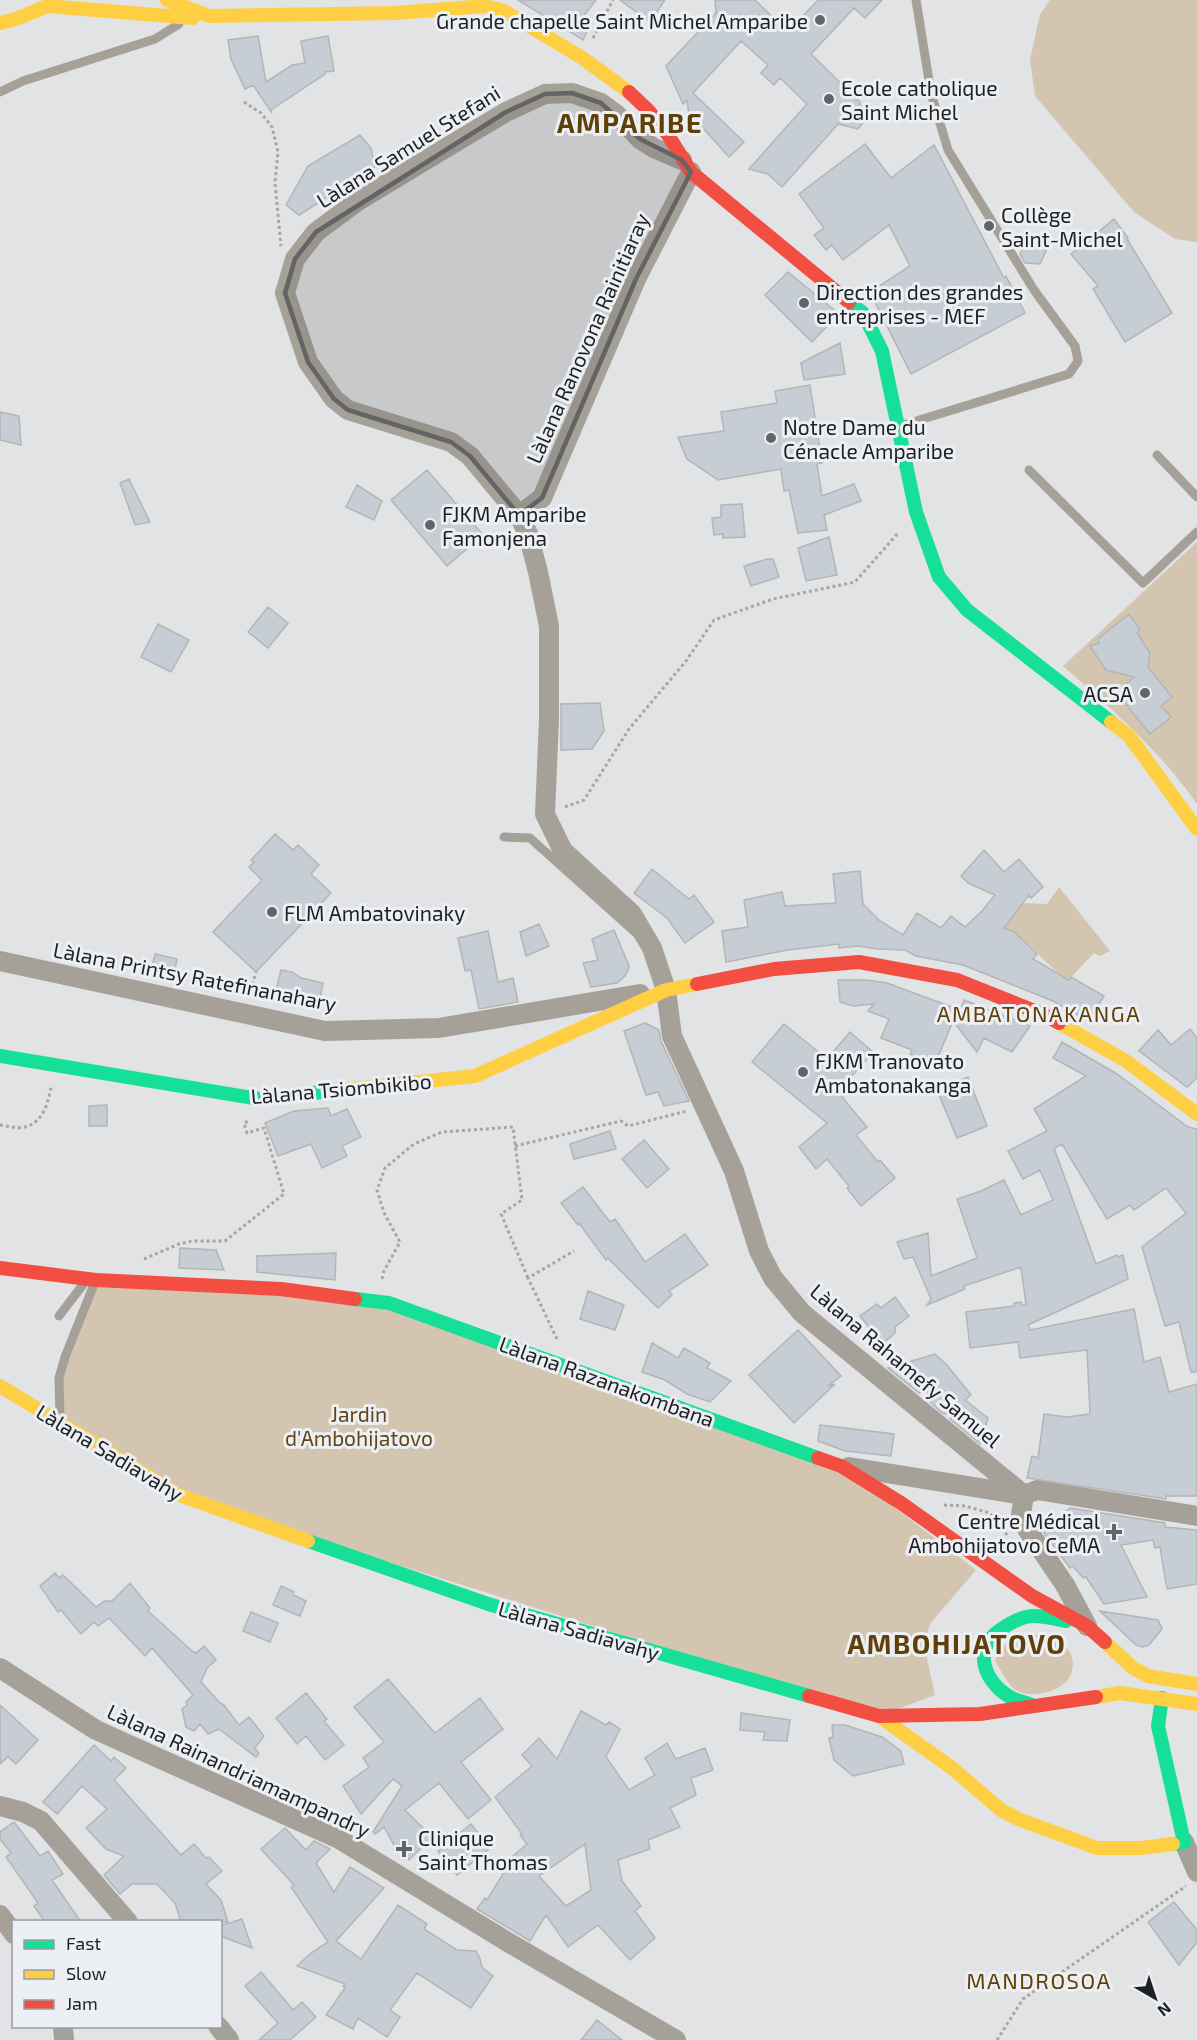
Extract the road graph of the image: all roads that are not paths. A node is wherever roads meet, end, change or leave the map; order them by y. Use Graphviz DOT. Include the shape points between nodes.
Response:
graph roads {
  1 [pos="167,0"];
  2 [pos="916,0"];
  3 [pos="49,3"];
  4 [pos="209,16"];
  5 [pos="188,19"];
  6 [pos="0,23"];
  7 [pos="0,92"];
  8 [pos="686,166"];
  9 [pos="898,427"];
  10 [pos="1157,455"];
  11 [pos="1029,470"];
  12 [pos="1197,497"];
  13 [pos="519,515"];
  14 [pos="1197,532"];
  15 [pos="1197,829"];
  16 [pos="504,837"];
  17 [pos="652,948"];
  18 [pos="0,960"];
  19 [pos="666,990"];
  20 [pos="0,1056"];
  21 [pos="1197,1114"];
  22 [pos="0,1268"];
  23 [pos="92,1280"];
  24 [pos="59,1316"];
  25 [pos="0,1386"];
  26 [pos="60,1424"];
  27 [pos="841,1466"];
  28 [pos="1024,1495"];
  29 [pos="1197,1516"];
  30 [pos="1087,1626"];
  31 [pos="0,1668"];
  32 [pos="1197,1684"];
  33 [pos="1162,1698"];
  34 [pos="1197,1704"];
  35 [pos="1032,1705"];
  36 [pos="879,1716"];
  37 [pos="0,1806"];
  38 [pos="1184,1842"];
  39 [pos="1192,1878"];
  40 [pos="0,1915"];
  41 [pos="127,1920"];
  42 [pos="12,1931"];
  43 [pos="220,2028"];
  44 [pos="229,2040"];
  45 [pos="676,2040"];
  1 -- 4 [label="street"];
  2 -- 9 [label="lane" via="931,93 948,150 1034,290 1075,346 1078,361 1069,374"];
  3 -- 5 [label="street"];
  3 -- 6 [label="street"];
  4 -- 5 [label="street"];
  4 -- 8 [label="street" via="396,13 485,6 504,11 581,57 629,92 668,135"];
  5 -- 7 [label="lane" via="155,39"];
  8 -- 9 [label="street" via="863,313 882,351"];
  8 -- 13 [label="street, Làlana Ranovona Rainitiaray" via="542,498"];
  8 -- 13 [label="street, Làlana Samuel Stefani" via="640,139 601,103 572,93 545,94 506,112 358,201 316,232 295,260 285,293 308,362 334,399 348,410 451,442 471,456"];
  9 -- 15 [label="street" via="916,512 939,577 967,610 1129,736"];
  10 -- 12 [label="lane"];
  11 -- 14 [label="lane" via="1143,583"];
  13 -- 17 [label="street, Làlana Samuel Stefani" via="528,534 549,626 545,814 563,851 632,914"];
  16 -- 17 [label="lane" via="530,838"];
  17 -- 19 [label="street, Làlana Samuel Stefani"];
  18 -- 19 [label="street, Làlana Printsy Ratefinanahary" via="325,1031 439,1028"];
  19 -- 20 [label="street, Làlana Tsiombikibo" via="475,1076 259,1099"];
  19 -- 21 [label="street, Làlana Tsiombikibo" via="774,969 859,962 957,980 1047,1016 1126,1061"];
  19 -- 28 [label="street, Làlana Rahamefy Samuel" via="672,1036 734,1171 759,1251 773,1278 802,1313"];
  22 -- 23 [label="street, Làlana Razanakombana"];
  23 -- 24 [label="lane"];
  23 -- 26 [label="lane" via="59,1378"];
  23 -- 27 [label="street, Làlana Razanakombana" via="281,1288 389,1303"];
  25 -- 26 [label="street, Làlana Sadiavahy" via="41,1406"];
  26 -- 36 [label="street, Làlana Sadiavahy" via="192,1500 488,1604"];
  27 -- 28 [label="street"];
  27 -- 30 [label="street, Làlana Razanakombana" via="902,1503 1032,1596"];
  28 -- 29 [label="street" via="1037,1490"];
  28 -- 30 [label="street" via="1021,1514 1028,1529"];
  30 -- 32 [label="street, Làlana Razanakombana" via="1132,1668 1148,1676"];
  30 -- 35 [label="street" via="1033,1616 1011,1622 985,1645 983,1656 996,1685 1010,1697"];
  31 -- 45 [label="street, Làlana Rainandriamampandry" via="96,1731 339,1839"];
  33 -- 34 [label="street, Làlana Sadiavahy"];
  33 -- 35 [label="street, Làlana Sadiavahy" via="1120,1693"];
  33 -- 38 [label="street" via="1158,1726"];
  35 -- 36 [label="street, Làlana Sadiavahy" via="972,1714"];
  36 -- 38 [label="street" via="1018,1819 1097,1848 1142,1848"];
  37 -- 41 [label="street" via="41,1821"];
  38 -- 39 [label="street"];
  40 -- 42 [label="street"];
  43 -- 44 [label="street"];
}
